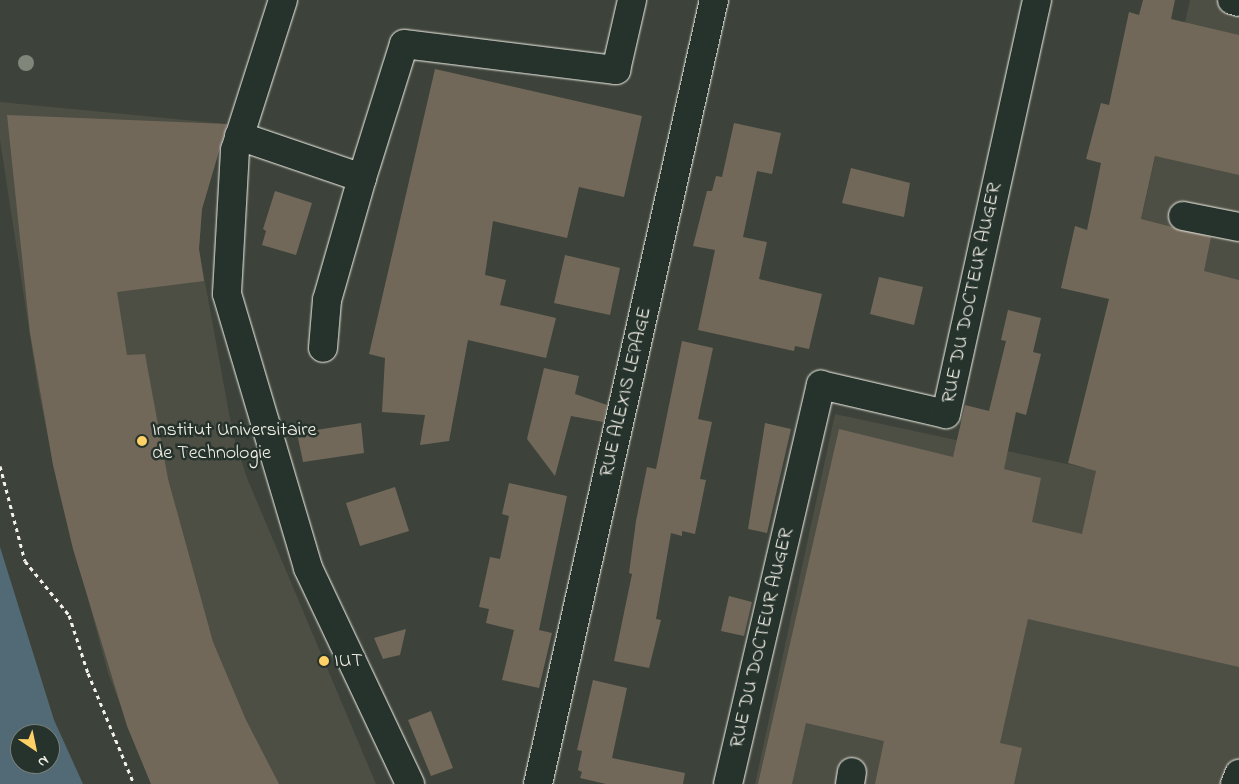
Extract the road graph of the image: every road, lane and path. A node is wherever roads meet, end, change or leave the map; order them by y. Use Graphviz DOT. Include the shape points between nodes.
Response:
graph roads {
  1 [pos="283,0"];
  2 [pos="632,0"];
  3 [pos="714,0"];
  4 [pos="1037,0"];
  5 [pos="1232,0"];
  6 [pos="1239,2"];
  7 [pos="239,136"];
  8 [pos="362,178"];
  9 [pos="1183,216"];
  10 [pos="1239,227"];
  11 [pos="323,348"];
  12 [pos="0,466"];
  13 [pos="1239,774"];
  14 [pos="134,784"];
  15 [pos="410,784"];
  16 [pos="538,784"];
  17 [pos="728,784"];
  18 [pos="1235,784"];
  1 -- 7 [label="street"];
  2 -- 8 [label="street" via="616,70 404,44"];
  3 -- 16 [label="street, RUE ALEXIS LEPAGE"];
  4 -- 17 [label="street, RUE DU DOCTEUR AUGER" via="946,414 821,386"];
  5 -- 6 [label="street"];
  7 -- 8 [label="street"];
  7 -- 15 [label="street" via="235,150 227,294 308,568"];
  8 -- 11 [label="street" via="327,300"];
  9 -- 10 [label="street"];
  12 -- 14 [label="path" via="25,561 70,615 88,673"];
  13 -- 18 [label="street"];
}
